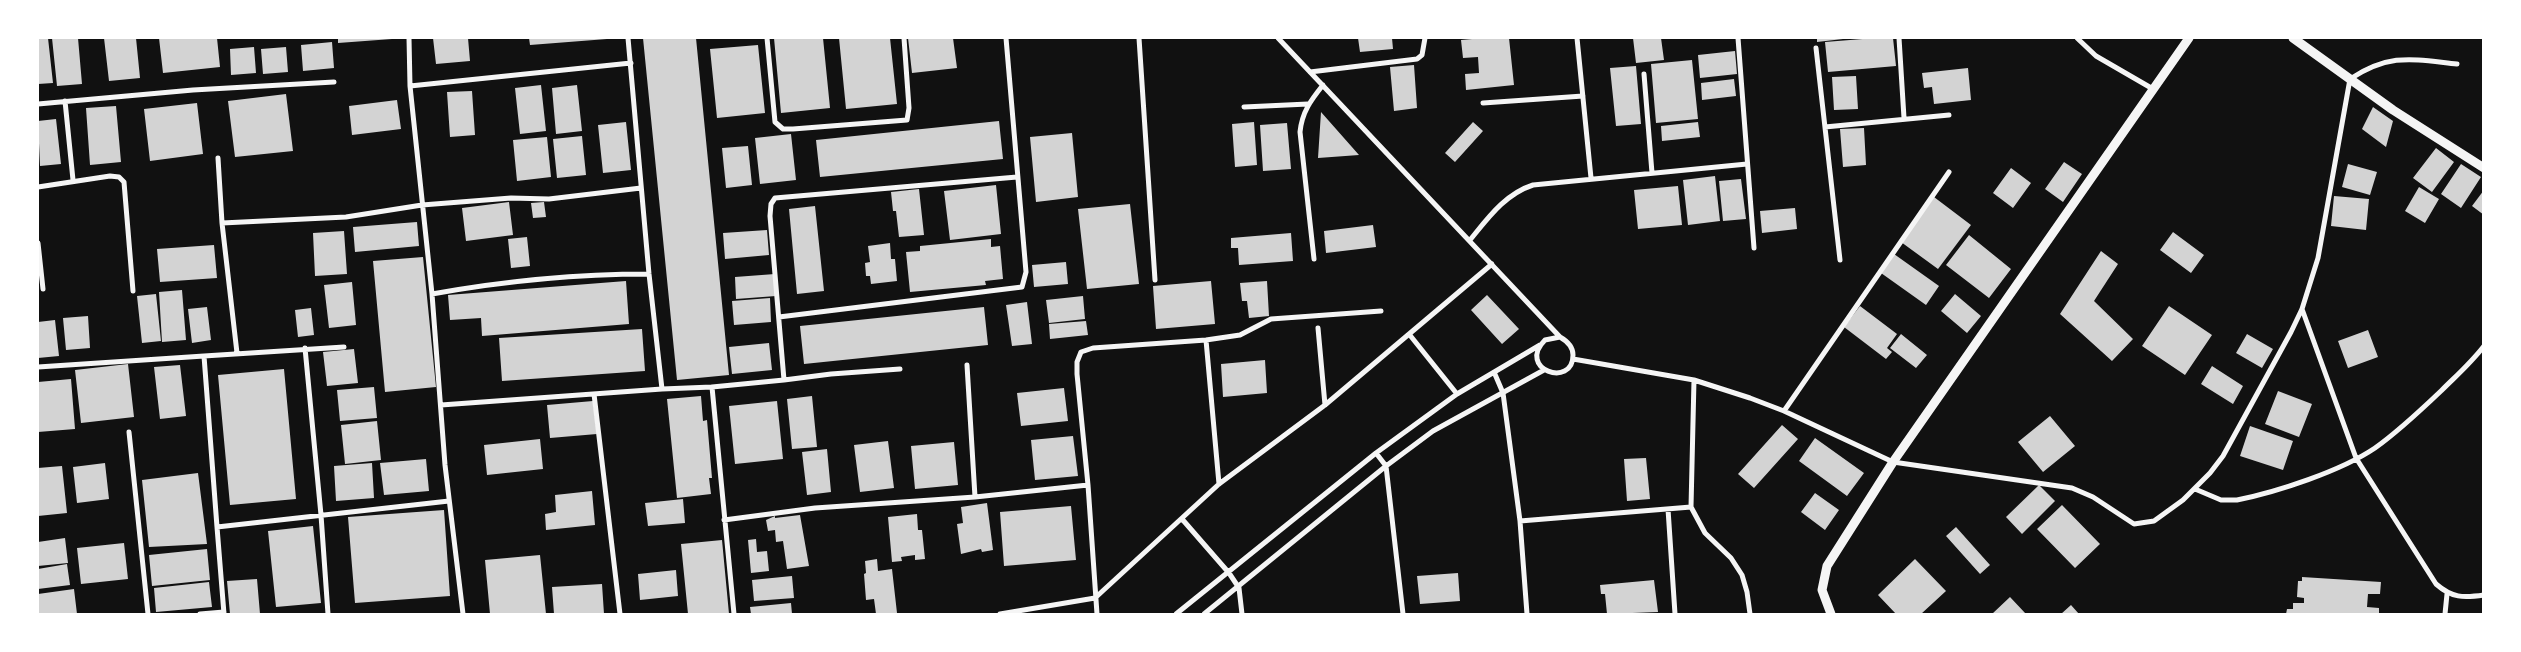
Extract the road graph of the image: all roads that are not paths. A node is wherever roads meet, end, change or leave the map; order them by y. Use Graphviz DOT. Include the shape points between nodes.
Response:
graph roads {
  1 [pos="408,38"];
  2 [pos="628,38"];
  3 [pos="767,38"];
  4 [pos="904,38"];
  5 [pos="1006,38"];
  6 [pos="1140,38"];
  7 [pos="1278,38"];
  8 [pos="1425,38"];
  9 [pos="1577,38"];
  10 [pos="1738,38"];
  11 [pos="1898,38"];
  12 [pos="2076,38"];
  13 [pos="2189,38"];
  14 [pos="2293,38"];
  15 [pos="1816,48"];
  16 [pos="631,63"];
  17 [pos="2457,64"];
  18 [pos="1310,72"];
  19 [pos="1644,74"];
  20 [pos="2350,79"];
  21 [pos="334,82"];
  22 [pos="1323,85"];
  23 [pos="410,86"];
  24 [pos="2153,89"];
  25 [pos="1583,96"];
  26 [pos="65,101"];
  27 [pos="1483,103"];
  28 [pos="38,104"];
  29 [pos="1308,104"];
  30 [pos="1244,107"];
  31 [pos="1949,115"];
  32 [pos="1904,118"];
  33 [pos="1825,127"];
  34 [pos="218,158"];
  35 [pos="1747,164"];
  36 [pos="2484,168"];
  37 [pos="1948,172"];
  38 [pos="1652,173"];
  39 [pos="1018,177"];
  40 [pos="1592,178"];
  41 [pos="73,180"];
  42 [pos="38,187"];
  43 [pos="641,188"];
  44 [pos="422,205"];
  45 [pos="222,223"];
  46 [pos="1470,240"];
  47 [pos="38,243"];
  48 [pos="1754,248"];
  49 [pos="1314,259"];
  50 [pos="1840,260"];
  51 [pos="1492,264"];
  52 [pos="649,274"];
  53 [pos="1155,280"];
  54 [pos="43,289"];
  55 [pos="133,291"];
  56 [pos="432,294"];
  57 [pos="2302,309"];
  58 [pos="1382,311"];
  59 [pos="778,317"];
  60 [pos="1318,328"];
  61 [pos="1409,334"];
  62 [pos="1560,337"];
  63 [pos="1206,340"];
  64 [pos="1540,345"];
  65 [pos="2484,346"];
  66 [pos="344,347"];
  67 [pos="305,348"];
  68 [pos="237,353"];
  69 [pos="204,356"];
  70 [pos="1573,359"];
  71 [pos="968,365"];
  72 [pos="38,367"];
  73 [pos="900,369"];
  74 [pos="1544,370"];
  75 [pos="1494,372"];
  76 [pos="784,380"];
  77 [pos="1694,380"];
  78 [pos="712,387"];
  79 [pos="662,389"];
  80 [pos="1503,393"];
  81 [pos="594,394"];
  82 [pos="1457,394"];
  83 [pos="441,405"];
  84 [pos="1325,405"];
  85 [pos="1784,411"];
  86 [pos="129,432"];
  87 [pos="1376,452"];
  88 [pos="2356,458"];
  89 [pos="1893,462"];
  90 [pos="1386,466"];
  91 [pos="1088,484"];
  92 [pos="1219,484"];
  93 [pos="2195,489"];
  94 [pos="975,497"];
  95 [pos="449,501"];
  96 [pos="1691,507"];
  97 [pos="1668,509"];
  98 [pos="321,515"];
  99 [pos="724,520"];
  100 [pos="1182,520"];
  101 [pos="1520,521"];
  102 [pos="217,527"];
  103 [pos="1229,573"];
  104 [pos="1239,588"];
  105 [pos="2447,594"];
  106 [pos="2484,595"];
  107 [pos="1095,598"];
  108 [pos="224,613"];
  109 [pos="148,614"];
  110 [pos="200,614"];
  111 [pos="328,614"];
  112 [pos="463,614"];
  113 [pos="620,614"];
  114 [pos="734,614"];
  115 [pos="1000,614"];
  116 [pos="1097,614"];
  117 [pos="1176,614"];
  118 [pos="1204,614"];
  119 [pos="1242,614"];
  120 [pos="1403,614"];
  121 [pos="1527,614"];
  122 [pos="1675,614"];
  123 [pos="1750,614"];
  124 [pos="1831,614"];
  125 [pos="2446,614"];
  1 -- 23 [label="street"];
  2 -- 16 [label="street"];
  3 -- 4 [label="street" via="775,122 784,129 794,129 907,120"];
  5 -- 39 [label="street"];
  6 -- 53 [label="street"];
  7 -- 18 [label="street"];
  8 -- 18 [label="street" via="1422,55 1417,59"];
  9 -- 25 [label="street"];
  10 -- 35 [label="street"];
  11 -- 32 [label="street"];
  12 -- 24 [label="street" via="2096,56"];
  13 -- 24 [label="street"];
  14 -- 20 [label="street"];
  15 -- 33 [label="street"];
  16 -- 23 [label="street"];
  16 -- 43 [label="street"];
  17 -- 20 [label="street" via="2410,59 2381,62"];
  18 -- 22 [label="street"];
  19 -- 38 [label="street"];
  20 -- 36 [label="street" via="2392,110"];
  20 -- 57 [label="street" via="2318,258"];
  21 -- 26 [label="street"];
  22 -- 29 [label="street"];
  22 -- 46 [label="street"];
  23 -- 44 [label="street"];
  24 -- 89 [label="street"];
  25 -- 27 [label="street"];
  25 -- 40 [label="street"];
  26 -- 28 [label="street"];
  26 -- 41 [label="street"];
  29 -- 30 [label="street"];
  29 -- 49 [label="street" via="1300,132"];
  31 -- 32 [label="street"];
  32 -- 33 [label="street"];
  33 -- 50 [label="street"];
  34 -- 45 [label="street"];
  35 -- 38 [label="street"];
  35 -- 48 [label="street"];
  37 -- 85 [label="street"];
  38 -- 40 [label="street"];
  39 -- 59 [label="street" via="1026,272 1022,288"];
  39 -- 59 [label="street" via="775,198 770,216"];
  40 -- 46 [label="street" via="1519,189 1494,210"];
  41 -- 42 [label="street"];
  41 -- 55 [label="street" via="110,176 119,177 124,182"];
  43 -- 44 [label="street" via="549,199 512,198"];
  43 -- 52 [label="street"];
  44 -- 45 [label="street" via="346,217"];
  44 -- 56 [label="street"];
  45 -- 68 [label="street"];
  46 -- 51 [label="street"];
  47 -- 54 [label="street"];
  51 -- 61 [label="street"];
  51 -- 62 [label="street"];
  52 -- 56 [label="street" via="593,274 475,286"];
  52 -- 79 [label="street"];
  56 -- 83 [label="street"];
  57 -- 88 [label="street"];
  57 -- 93 [label="street" via="2223,456"];
  58 -- 63 [label="street" via="1271,319 1240,335"];
  59 -- 76 [label="street"];
  60 -- 84 [label="street"];
  61 -- 82 [label="street"];
  61 -- 84 [label="street"];
  62 -- 64 [label="street" via="1545,340"];
  62 -- 70 [label="street" via="1573,350"];
  63 -- 91 [label="street" via="1093,348 1081,352 1077,362"];
  63 -- 92 [label="street"];
  64 -- 74 [label="street" via="1538,360"];
  64 -- 75 [label="street"];
  65 -- 88 [label="street" via="2432,399 2380,444"];
  66 -- 67 [label="street"];
  67 -- 68 [label="street" via="260,354"];
  67 -- 98 [label="street"];
  68 -- 69 [label="street"];
  69 -- 72 [label="street"];
  69 -- 102 [label="street"];
  70 -- 74 [label="street" via="1567,370 1556,374"];
  70 -- 77 [label="street"];
  71 -- 94 [label="street"];
  73 -- 76 [label="street"];
  74 -- 80 [label="street"];
  75 -- 80 [label="street"];
  75 -- 82 [label="street"];
  76 -- 78 [label="street"];
  77 -- 85 [label="street"];
  77 -- 96 [label="street"];
  78 -- 79 [label="street"];
  78 -- 99 [label="street"];
  79 -- 81 [label="street"];
  80 -- 90 [label="street" via="1434,431"];
  80 -- 101 [label="street"];
  81 -- 83 [label="street"];
  81 -- 113 [label="street"];
  82 -- 87 [label="street"];
  83 -- 95 [label="street"];
  84 -- 92 [label="street"];
  85 -- 89 [label="street"];
  86 -- 109 [label="street"];
  87 -- 90 [label="street"];
  87 -- 103 [label="street"];
  88 -- 93 [label="street" via="2323,473 2237,500 2221,500"];
  88 -- 105 [label="street" via="2436,584"];
  89 -- 93 [label="street" via="2072,488 2093,497 2134,524 2154,520"];
  89 -- 124 [label="street" via="1827,566 1822,590"];
  90 -- 104 [label="street"];
  90 -- 120 [label="street"];
  91 -- 94 [label="street"];
  91 -- 107 [label="street"];
  92 -- 100 [label="street"];
  94 -- 99 [label="street" via="815,508"];
  95 -- 98 [label="street"];
  95 -- 112 [label="street"];
  96 -- 97 [label="street"];
  96 -- 123 [label="street" via="1705,533 1731,558 1742,575"];
  97 -- 101 [label="street"];
  97 -- 122 [label="street"];
  98 -- 102 [label="street"];
  98 -- 111 [label="street"];
  99 -- 114 [label="street"];
  100 -- 103 [label="street"];
  100 -- 107 [label="street"];
  101 -- 121 [label="street"];
  102 -- 108 [label="street"];
  103 -- 104 [label="street"];
  103 -- 117 [label="street"];
  104 -- 118 [label="street"];
  104 -- 119 [label="street"];
  105 -- 106 [label="street" via="2462,598"];
  105 -- 125 [label="street"];
  107 -- 115 [label="street"];
  107 -- 116 [label="street"];
  108 -- 110 [label="street"];
}
